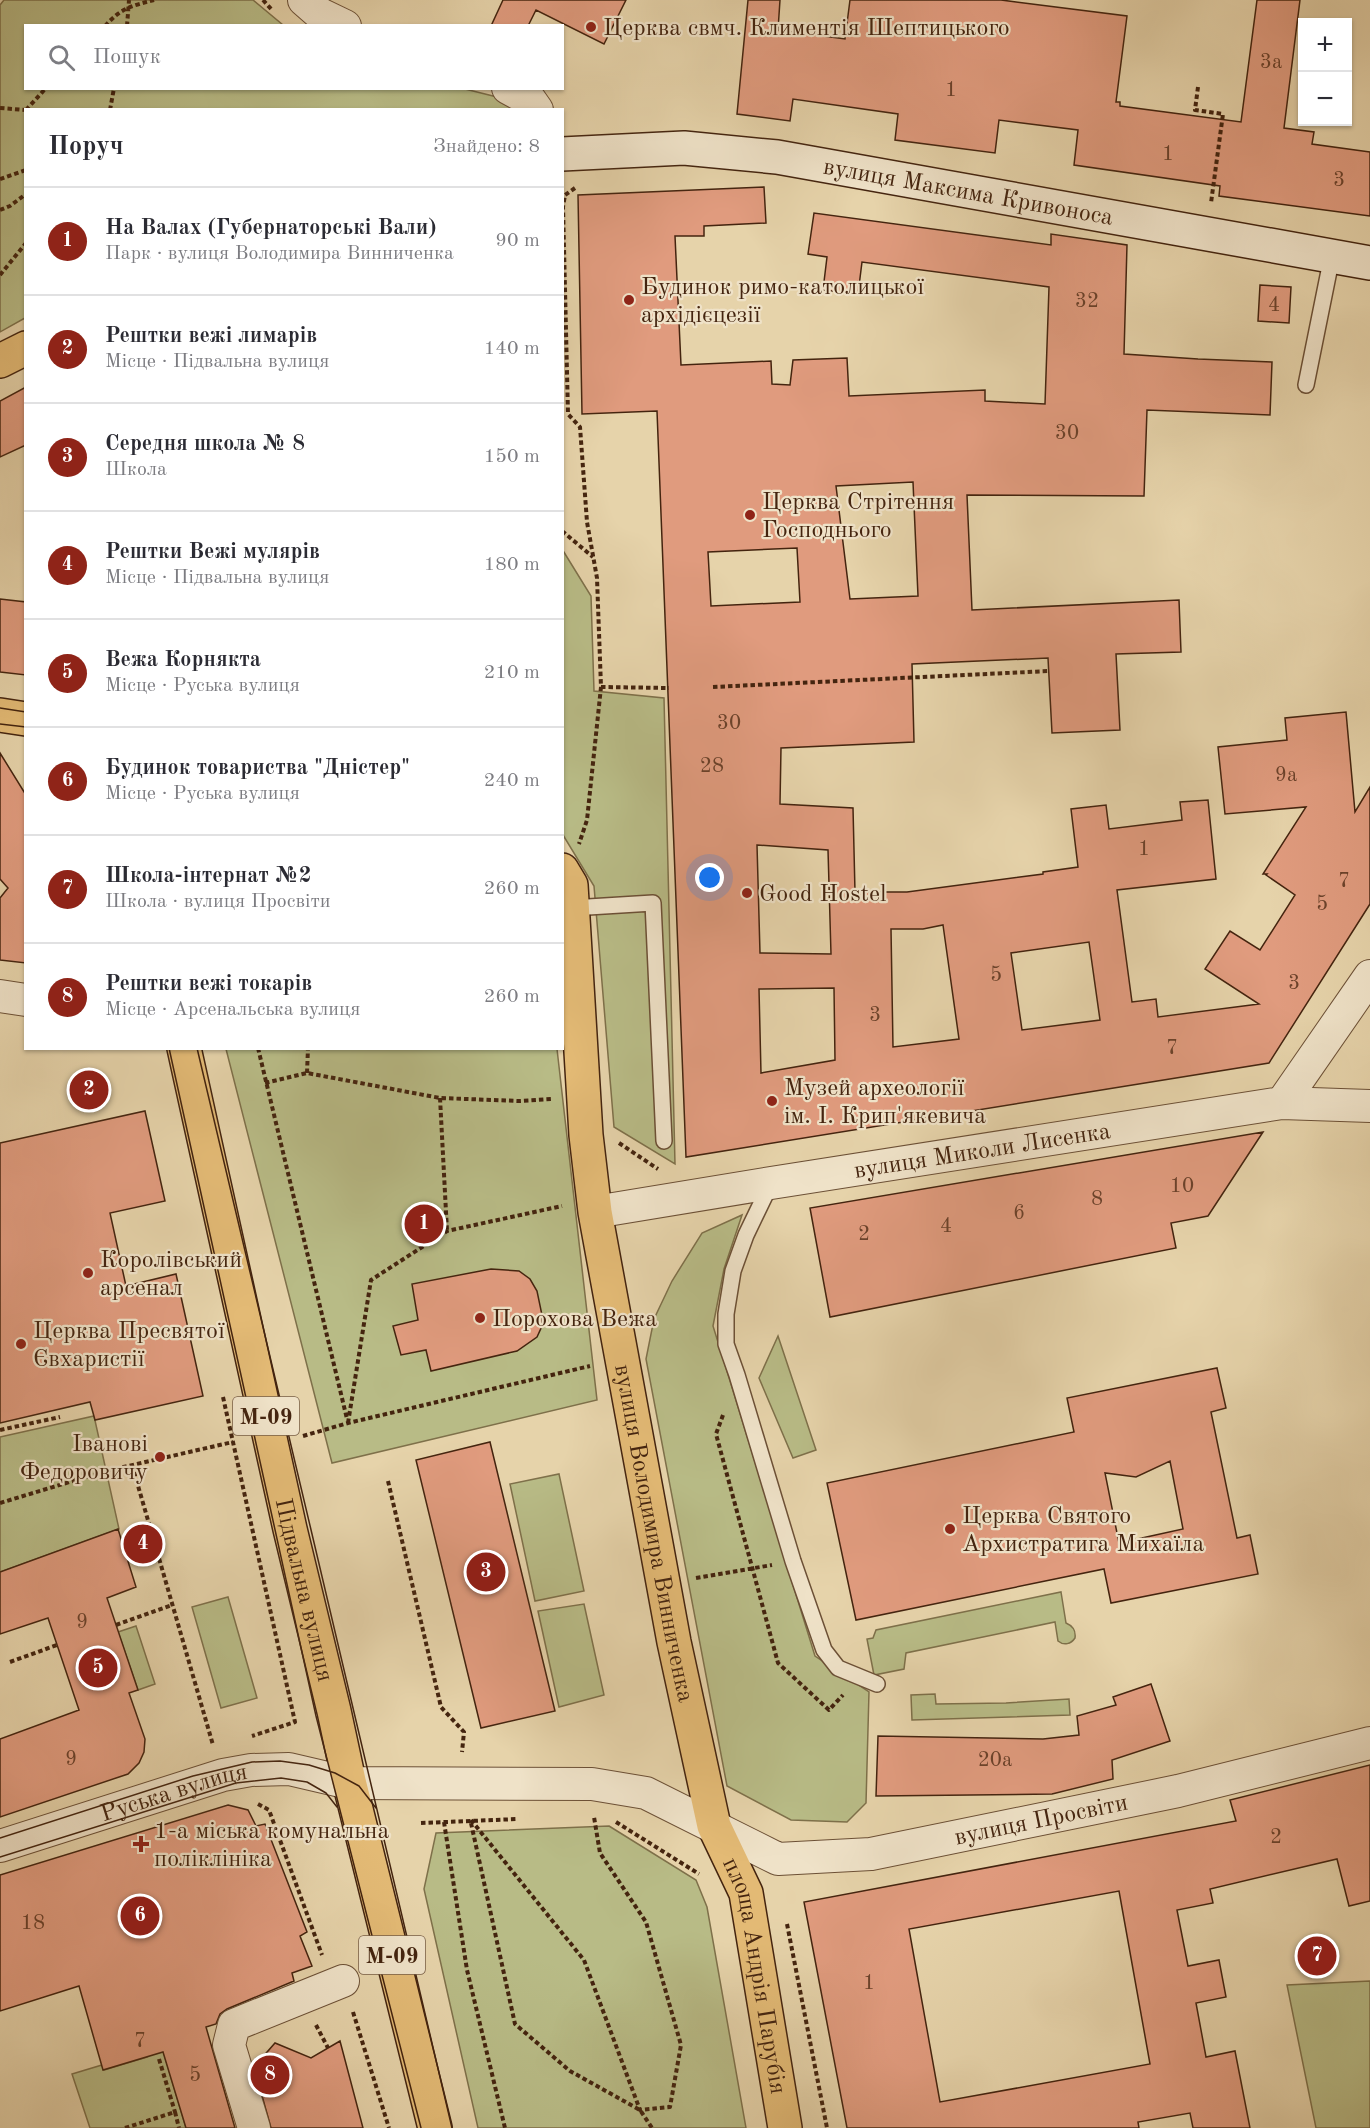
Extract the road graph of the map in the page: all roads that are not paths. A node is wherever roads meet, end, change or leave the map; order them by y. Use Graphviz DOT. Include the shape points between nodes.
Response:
graph roads {
  1 [pos="304,0"];
  2 [pos="341,24"];
  3 [pos="512,90"];
  4 [pos="536,108"];
  5 [pos="564,154"];
  6 [pos="1332,256"];
  7 [pos="1370,263"];
  8 [pos="24,349"];
  9 [pos="0,362"];
  10 [pos="1306,385"];
  11 [pos="0,716"];
  12 [pos="24,719"];
  13 [pos="569,861"];
  14 [pos="572,908"];
  15 [pos="1370,976"];
  16 [pos="0,996"];
  17 [pos="24,1000"];
  18 [pos="184,1050"];
  19 [pos="1282,1103"];
  20 [pos="1370,1106"];
  21 [pos="664,1141"];
  22 [pos="771,1182"];
  23 [pos="584,1208"];
  24 [pos="877,1684"];
  25 [pos="1370,1743"];
  26 [pos="350,1783"];
  27 [pos="714,1826"];
  28 [pos="0,1846"];
  29 [pos="343,1981"];
  30 [pos="254,2128"];
  31 [pos="435,2128"];
  32 [pos="785,2128"];
  1 -- 2 [label="street"];
  3 -- 4 [label="street" via="530,100"];
  5 -- 6 [label="main road, вулиця Максима Кривоноса" via="684,148 777,157"];
  6 -- 7 [label="main road, вулиця Максима Кривоноса"];
  6 -- 10 [label="lane"];
  8 -- 9 [label="main road"];
  11 -- 12 [label="main road"];
  13 -- 14 [label="main road, вулиця Володимира Винниченка"];
  14 -- 21 [label="lane" via="653,903"];
  14 -- 23 [label="main road, вулиця Володимира Винниченка" via="586,1135"];
  15 -- 19 [label="street"];
  16 -- 17 [label="street"];
  18 -- 26 [label="main road, Підвальна вулиця / М-09"];
  19 -- 20 [label="street, вулиця Миколи Лисенка"];
  19 -- 22 [label="street, вулиця Миколи Лисенка"];
  22 -- 23 [label="street, вулиця Миколи Лисенка"];
  22 -- 24 [label="lane" via="733,1271 726,1344 824,1650 838,1668"];
  23 -- 27 [label="main road, вулиця Володимира Винниченка"];
  25 -- 27 [label="street, вулиця Просвіти" via="1178,1791 871,1854 778,1859"];
  26 -- 27 [label="street" via="592,1784 645,1793"];
  26 -- 28 [label="street, Руська вулиця" via="289,1769 223,1775"];
  26 -- 31 [label="main road, Підвальна вулиця / М-09"];
  27 -- 32 [label="main road, площа Андрія Парубія" via="746,1893"];
  29 -- 30 [label="street" via="234,2025 229,2045"];
}
